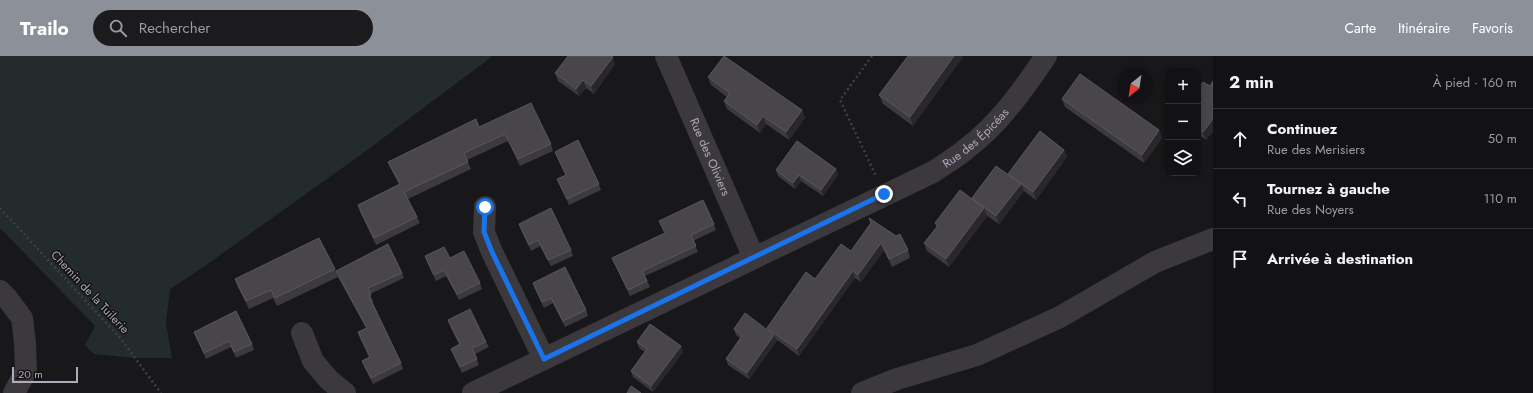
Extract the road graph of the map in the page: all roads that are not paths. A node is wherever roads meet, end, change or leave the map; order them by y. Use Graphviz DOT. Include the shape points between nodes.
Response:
graph roads {
  1 [pos="666,56"];
  2 [pos="1046,56"];
  3 [pos="485,207"];
  4 [pos="1213,239"];
  5 [pos="754,258"];
  6 [pos="0,291"];
  7 [pos="302,333"];
  8 [pos="544,359"];
  9 [pos="14,393"];
  10 [pos="346,393"];
  11 [pos="473,393"];
  12 [pos="862,393"];
  1 -- 5 [label="street, Rue des Oliviers"];
  2 -- 5 [label="street, Rue des Épicéas" via="1019,95 991,127 966,149 933,172"];
  3 -- 8 [label="street" via="484,232"];
  4 -- 12 [label="street" via="1155,262 1060,317 977,355 897,379"];
  5 -- 8 [label="street, Rue des Épicéas"];
  6 -- 9 [label="street" via="22,318 26,343 26,371"];
  7 -- 10 [label="street" via="313,361 328,380"];
  8 -- 11 [label="street, Rue des Épicéas"];
}
